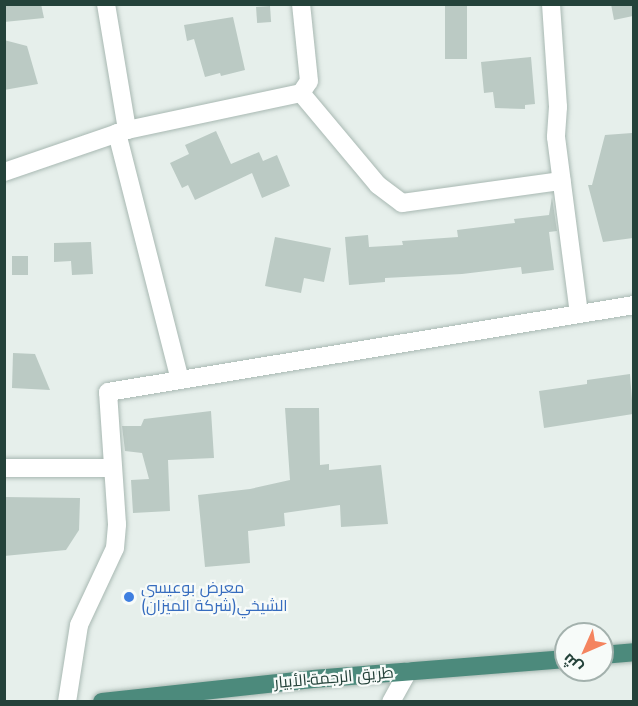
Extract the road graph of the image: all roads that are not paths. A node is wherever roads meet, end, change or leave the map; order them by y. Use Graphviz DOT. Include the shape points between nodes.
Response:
graph roads {
  1 [pos="106,4"];
  2 [pos="301,4"];
  3 [pos="551,4"];
  4 [pos="301,93"];
  5 [pos="122,132"];
  6 [pos="4,172"];
  7 [pos="561,181"];
  8 [pos="633,305"];
  9 [pos="579,313"];
  10 [pos="180,380"];
  11 [pos="4,468"];
  12 [pos="111,468"];
  13 [pos="633,651"];
  14 [pos="614,653"];
  15 [pos="554,659"];
  16 [pos="408,671"];
  17 [pos="67,702"];
  18 [pos="102,702"];
  19 [pos="391,702"];
  1 -- 5 [label="street"];
  2 -- 4 [label="street" via="309,81"];
  3 -- 7 [label="street"];
  4 -- 5 [label="street"];
  4 -- 7 [label="street" via="378,185 402,203"];
  5 -- 6 [label="street"];
  5 -- 10 [label="street"];
  7 -- 9 [label="street"];
  8 -- 9 [label="street"];
  9 -- 10 [label="street"];
  10 -- 12 [label="street" via="108,392"];
  11 -- 12 [label="street"];
  12 -- 17 [label="street" via="117,524 115,548 79,626"];
  13 -- 14 [label="highway"];
  15 -- 16 [label="highway, طريق الرجمة-الأبيار"];
  16 -- 18 [label="highway, طريق الرجمة-الأبيار"];
  16 -- 19 [label="street"];
}
